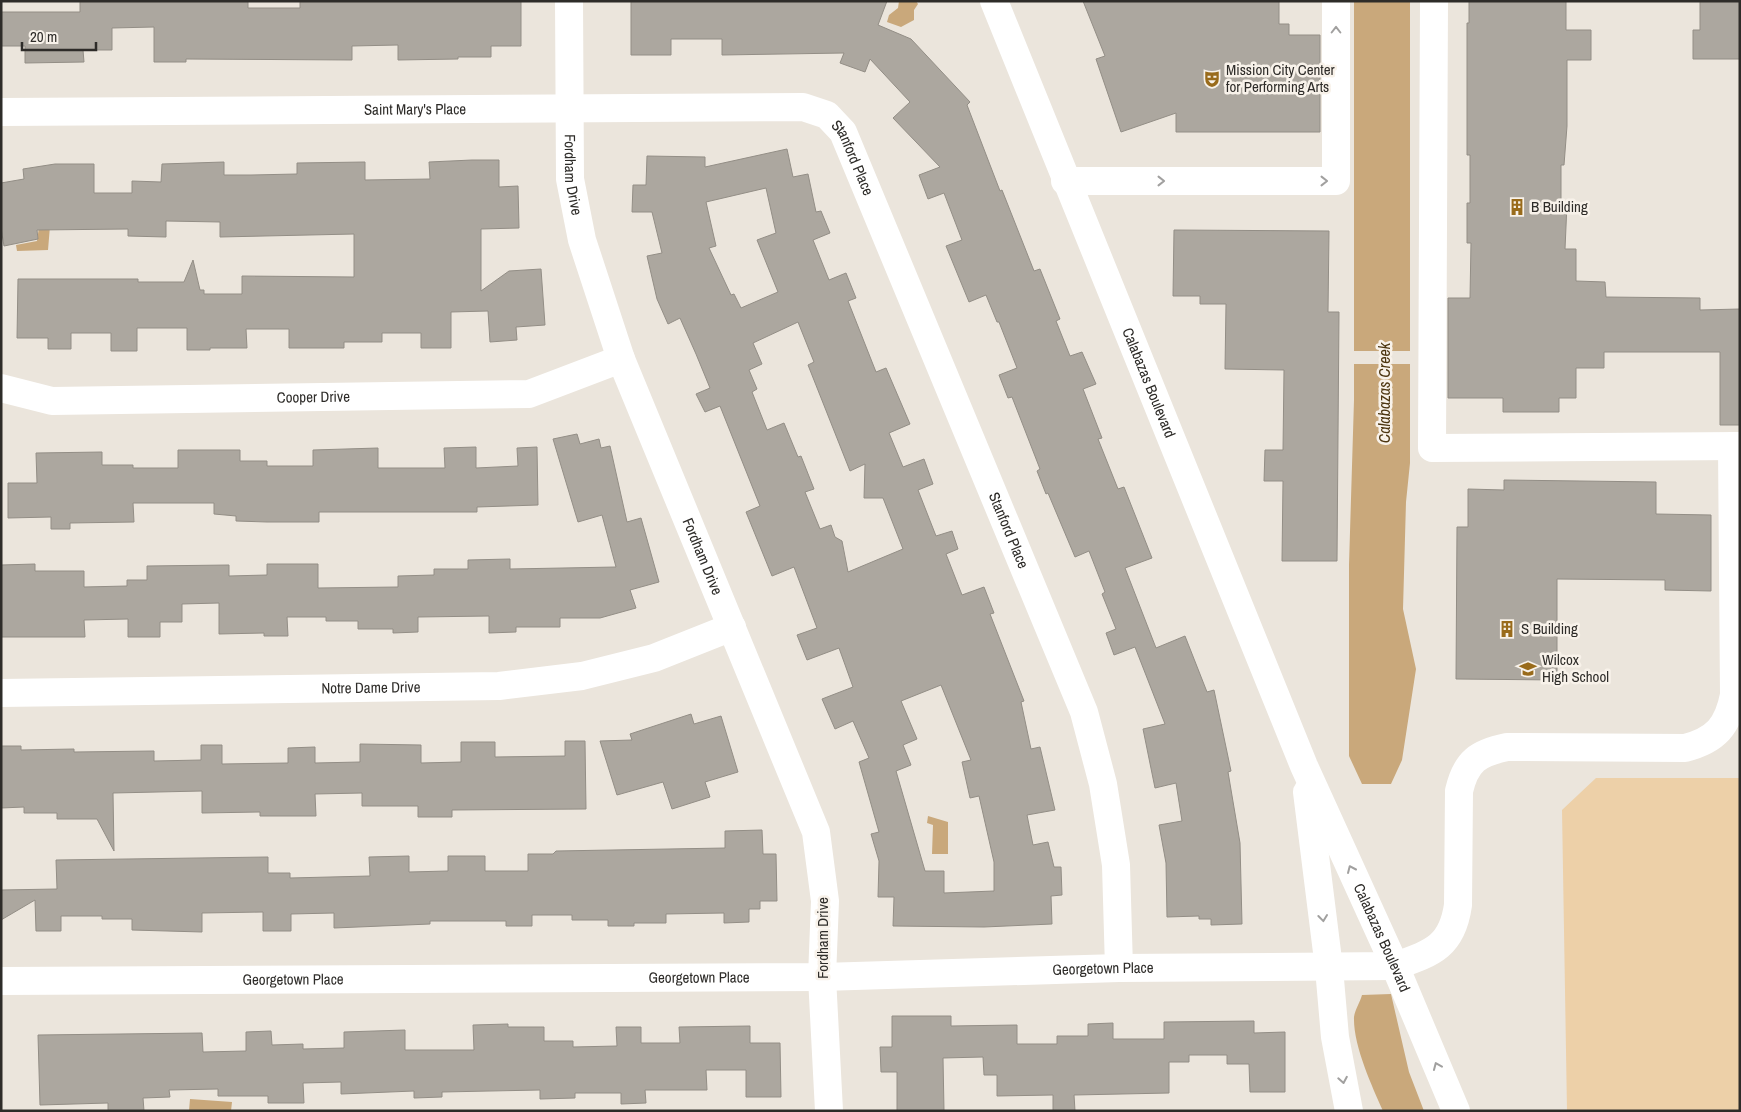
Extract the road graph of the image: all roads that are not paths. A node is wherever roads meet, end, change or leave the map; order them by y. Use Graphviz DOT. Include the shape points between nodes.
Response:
graph roads {
  1 [pos="569,1"];
  2 [pos="994,1"];
  3 [pos="1336,1"];
  4 [pos="1434,1"];
  5 [pos="569,108"];
  6 [pos="1,112"];
  7 [pos="827,115"];
  8 [pos="1065,181"];
  9 [pos="621,359"];
  10 [pos="1,388"];
  11 [pos="1736,446"];
  12 [pos="732,627"];
  13 [pos="1,693"];
  14 [pos="1304,766"];
  15 [pos="1395,966"];
  16 [pos="1119,968"];
  17 [pos="1329,968"];
  18 [pos="822,977"];
  19 [pos="1,981"];
  20 [pos="829,1111"];
  21 [pos="1349,1111"];
  22 [pos="1456,1111"];
  1 -- 5 [label="street, Fordham Drive"];
  2 -- 8 [label="street, Calabazas Boulevard"];
  8 -- 3 [label="street, one-way" via="1336,181"];
  4 -- 11 [label="street" via="1432,448"];
  5 -- 6 [label="street, Saint Mary's Place"];
  5 -- 7 [label="street, Saint Mary's Place" via="803,107"];
  5 -- 9 [label="street, Fordham Drive" via="570,179 581,231"];
  7 -- 16 [label="street, Stanford Place" via="843,132 1084,712 1104,784 1116,866"];
  8 -- 14 [label="street, Calabazas Boulevard"];
  9 -- 10 [label="street, Cooper Drive" via="529,394 52,400"];
  9 -- 12 [label="street, Fordham Drive"];
  11 -- 15 [label="street, Georgetown Place" via="1734,694 1726,722 1702,744 1685,748 1507,747 1488,751 1474,759 1463,776 1460,791 1456,920 1451,933 1439,947"];
  12 -- 13 [label="street, Notre Dame Drive" via="654,658 582,676 499,686"];
  12 -- 18 [label="street, Fordham Drive" via="816,832 825,901"];
  15 -- 14 [label="street, Calabazas Boulevard, one-way"];
  14 -- 17 [label="street, Calabazas Boulevard, one-way"];
  15 -- 17 [label="street, Georgetown Place"];
  22 -- 15 [label="street, Calabazas Boulevard, one-way"];
  16 -- 17 [label="street, Georgetown Place"];
  16 -- 18 [label="street, Georgetown Place"];
  17 -- 21 [label="street, Calabazas Boulevard, one-way" via="1335,1037"];
  18 -- 19 [label="street, Georgetown Place"];
  18 -- 20 [label="street, Fordham Drive"];
}
